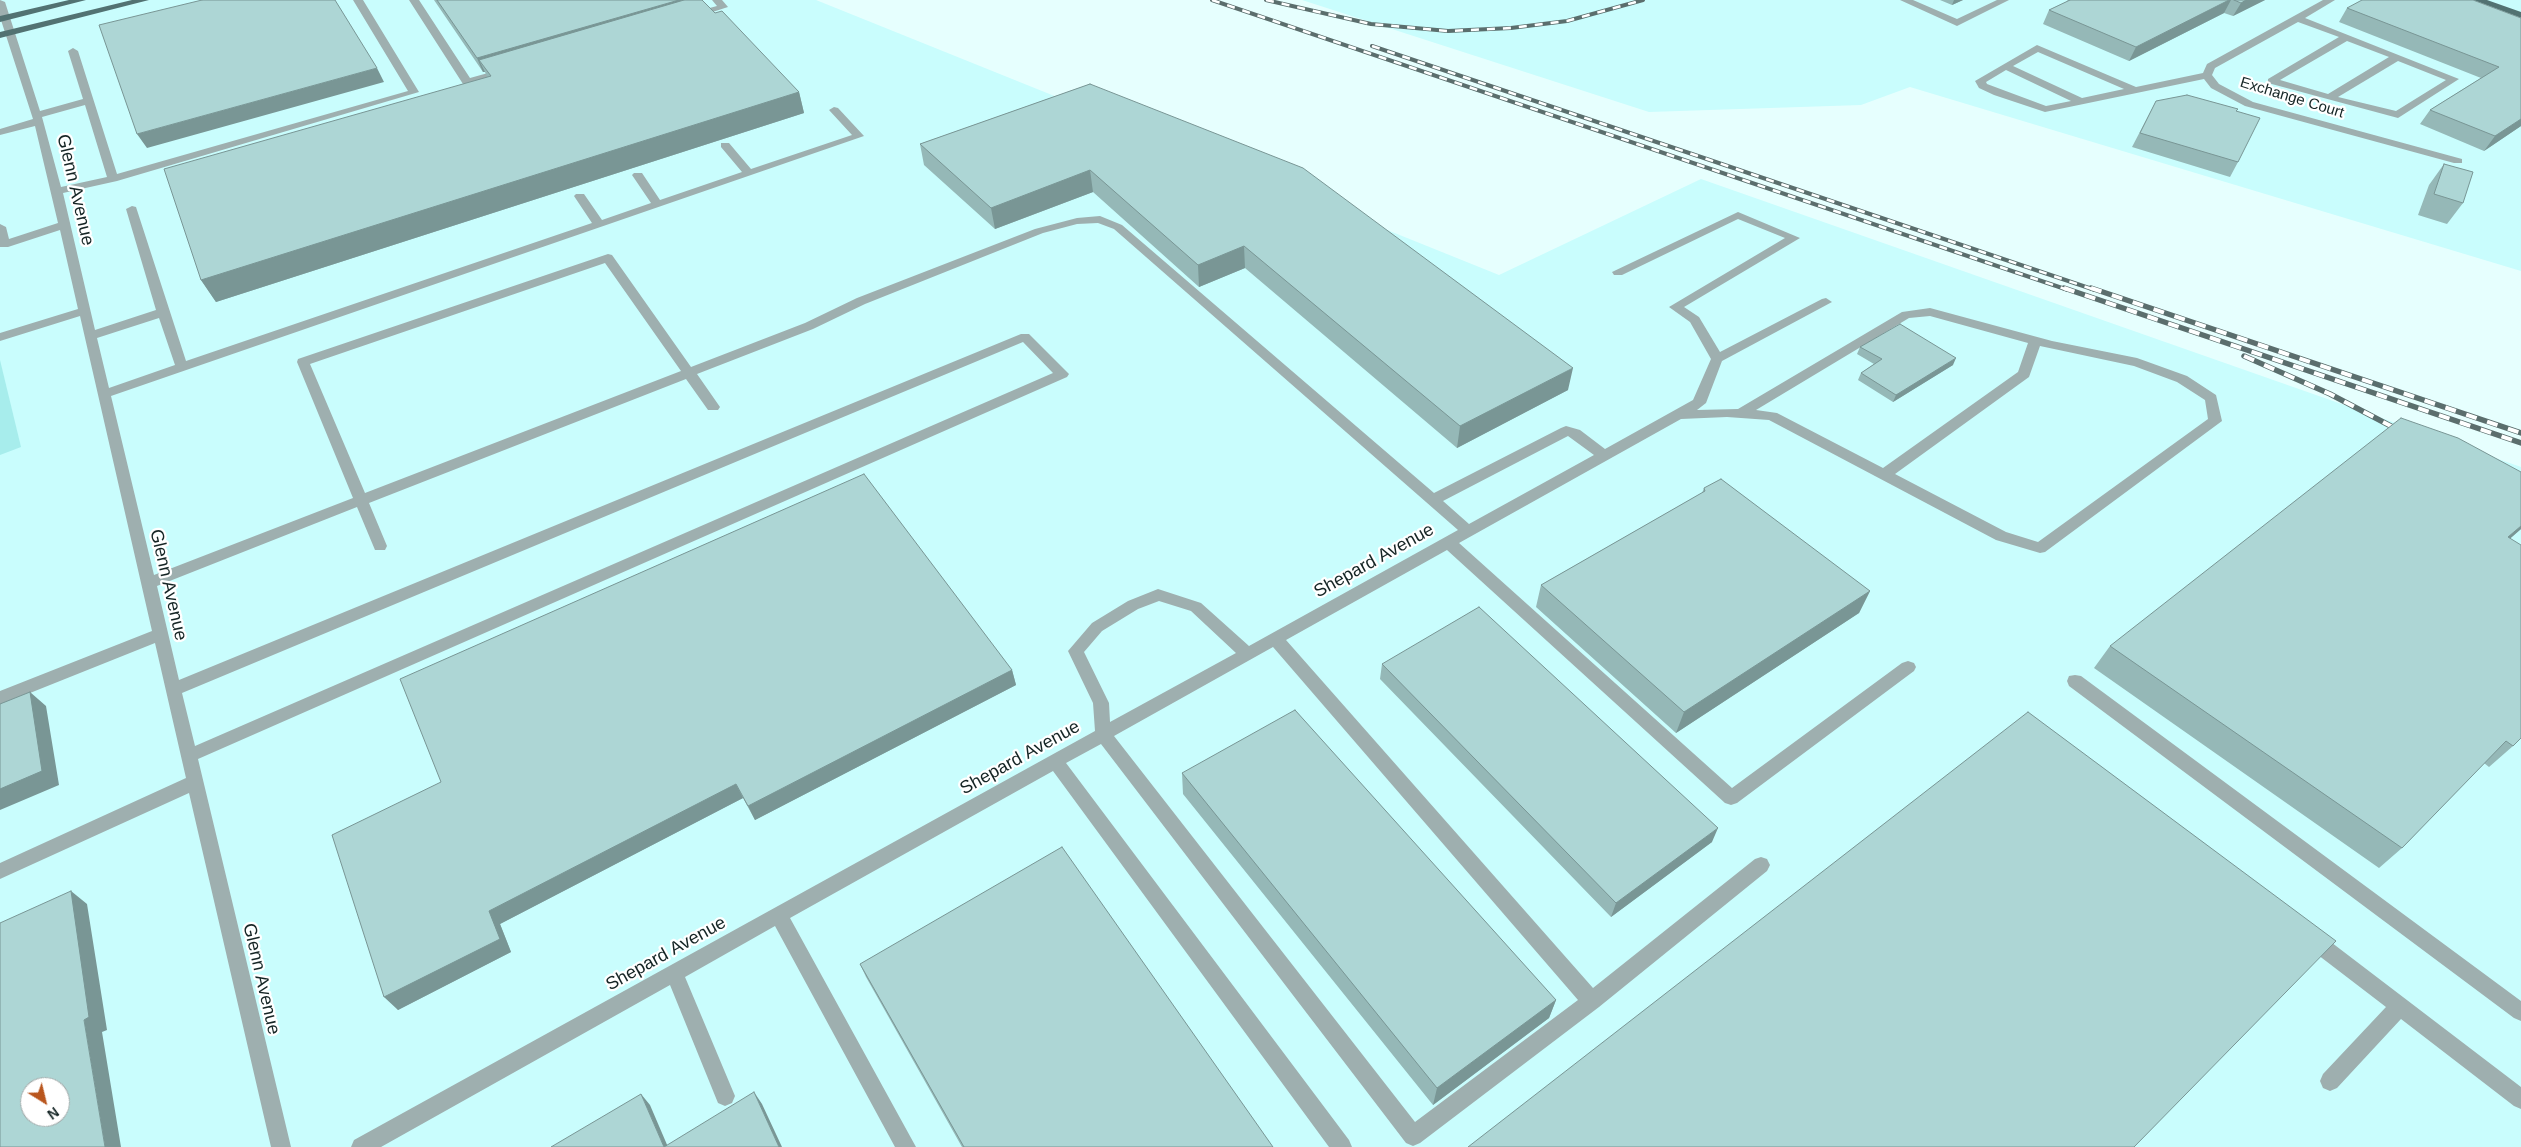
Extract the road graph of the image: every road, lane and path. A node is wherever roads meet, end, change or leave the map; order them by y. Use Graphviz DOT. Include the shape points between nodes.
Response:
graph roads {
  1 [pos="81,0"];
  2 [pos="144,0"];
  3 [pos="358,0"];
  4 [pos="414,0"];
  5 [pos="716,0"];
  6 [pos="1905,0"];
  7 [pos="2004,0"];
  8 [pos="2330,0"];
  9 [pos="2478,0"];
  10 [pos="1,1"];
  11 [pos="2521,15"];
  12 [pos="685,18"];
  13 [pos="2298,18"];
  14 [pos="4,26"];
  15 [pos="2346,37"];
  16 [pos="73,51"];
  17 [pos="2397,57"];
  18 [pos="2005,66"];
  19 [pos="514,68"];
  20 [pos="2207,75"];
  21 [pos="2134,90"];
  22 [pos="2329,98"];
  23 [pos="89,102"];
  24 [pos="2080,102"];
  25 [pos="834,110"];
  26 [pos="38,118"];
  27 [pos="0,132"];
  28 [pos="725,145"];
  29 [pos="2458,161"];
  30 [pos="748,174"];
  31 [pos="638,175"];
  32 [pos="113,179"];
  33 [pos="56,191"];
  34 [pos="580,196"];
  35 [pos="658,205"];
  36 [pos="132,209"];
  37 [pos="64,225"];
  38 [pos="599,225"];
  39 [pos="0,227"];
  40 [pos="1618,272"];
  41 [pos="1826,302"];
  42 [pos="84,311"];
  43 [pos="163,312"];
  44 [pos="90,336"];
  45 [pos="0,337"];
  46 [pos="2035,341"];
  47 [pos="1717,359"];
  48 [pos="182,367"];
  49 [pos="689,373"];
  50 [pos="104,394"];
  51 [pos="713,407"];
  52 [pos="1740,414"];
  53 [pos="1678,415"];
  54 [pos="1604,456"];
  55 [pos="1884,475"];
  56 [pos="361,500"];
  57 [pos="1432,500"];
  58 [pos="1468,531"];
  59 [pos="1448,542"];
  60 [pos="380,546"];
  61 [pos="148,583"];
  62 [pos="160,634"];
  63 [pos="1275,639"];
  64 [pos="1248,654"];
  65 [pos="1908,668"];
  66 [pos="2075,681"];
  67 [pos="174,690"];
  68 [pos="0,698"];
  69 [pos="1103,734"];
  70 [pos="189,756"];
  71 [pos="1055,762"];
  72 [pos="195,782"];
  73 [pos="1761,865"];
  74 [pos="0,871"];
  75 [pos="779,915"];
  76 [pos="2298,928"];
  77 [pos="674,973"];
  78 [pos="1592,1002"];
  79 [pos="2400,1006"];
  80 [pos="2521,1012"];
  81 [pos="2330,1081"];
  82 [pos="725,1096"];
  83 [pos="2521,1099"];
  84 [pos="281,1147"];
  85 [pos="361,1147"];
  86 [pos="906,1147"];
  87 [pos="1342,1147"];
  1 -- 14 [label="main road"];
  2 -- 14 [label="main road"];
  3 -- 32 [label="street" via="414,92"];
  4 -- 19 [label="street" via="467,82"];
  5 -- 12 [label="street" via="723,7"];
  6 -- 7 [label="street" via="1957,23"];
  8 -- 13 [label="street, Exchange Court"];
  9 -- 11 [label="main road"];
  10 -- 14 [label="street, Glenn Avenue"];
  13 -- 15 [label="street"];
  13 -- 20 [label="street, Exchange Court" via="2211,66"];
  14 -- 26 [label="street, Glenn Avenue"];
  15 -- 17 [label="street"];
  15 -- 22 [label="street" via="2272,81"];
  16 -- 23 [label="street"];
  17 -- 22 [label="street"];
  17 -- 22 [label="street" via="2454,79 2398,114"];
  18 -- 21 [label="street" via="2037,48"];
  18 -- 24 [label="street"];
  18 -- 24 [label="street" via="1980,82 1983,86 2045,109"];
  20 -- 21 [label="street"];
  20 -- 29 [label="street, Exchange Court" via="2215,86 2249,104"];
  21 -- 24 [label="street"];
  23 -- 26 [label="street"];
  23 -- 32 [label="street"];
  25 -- 30 [label="street" via="859,136"];
  26 -- 27 [label="street"];
  26 -- 33 [label="street, Glenn Avenue"];
  28 -- 30 [label="street"];
  30 -- 35 [label="street"];
  31 -- 35 [label="street"];
  32 -- 33 [label="street"];
  33 -- 37 [label="street, Glenn Avenue"];
  34 -- 38 [label="street"];
  35 -- 38 [label="street"];
  36 -- 43 [label="street"];
  37 -- 39 [label="street" via="4,244"];
  37 -- 42 [label="street, Glenn Avenue"];
  38 -- 48 [label="street"];
  40 -- 47 [label="street" via="1738,215 1794,238 1675,307 1695,320"];
  41 -- 47 [label="street"];
  42 -- 44 [label="street, Glenn Avenue"];
  42 -- 45 [label="street"];
  43 -- 44 [label="street"];
  43 -- 48 [label="street"];
  44 -- 50 [label="street, Glenn Avenue"];
  46 -- 52 [label="street" via="1930,312 1906,316"];
  46 -- 55 [label="street" via="2024,374"];
  46 -- 55 [label="street" via="2137,362 2182,379 2211,398 2215,421 2040,548 2001,536"];
  47 -- 53 [label="street, Shepard Avenue" via="1699,403"];
  48 -- 50 [label="street"];
  49 -- 51 [label="street"];
  49 -- 56 [label="street"];
  49 -- 56 [label="street" via="608,258 302,362"];
  49 -- 57 [label="street" via="809,326 861,301 1039,232 1077,221 1100,219 1118,227"];
  50 -- 61 [label="street, Glenn Avenue"];
  52 -- 53 [label="street"];
  52 -- 55 [label="street" via="1772,416"];
  53 -- 54 [label="street, Shepard Avenue"];
  54 -- 57 [label="street" via="1576,433 1566,432"];
  54 -- 58 [label="street, Shepard Avenue"];
  56 -- 60 [label="street"];
  56 -- 61 [label="street"];
  57 -- 58 [label="street"];
  58 -- 59 [label="street, Shepard Avenue"];
  59 -- 63 [label="street, Shepard Avenue"];
  59 -- 65 [label="street" via="1731,798"];
  61 -- 62 [label="street, Glenn Avenue"];
  62 -- 67 [label="street, Glenn Avenue"];
  62 -- 68 [label="street"];
  63 -- 64 [label="street, Shepard Avenue"];
  63 -- 78 [label="street"];
  64 -- 69 [label="street, Shepard Avenue"];
  64 -- 69 [label="street" via="1196,607 1158,595 1133,605 1097,627 1076,651 1101,703"];
  66 -- 80 [label="street"];
  67 -- 70 [label="street, Glenn Avenue"];
  67 -- 70 [label="street" via="1025,337 1062,374"];
  69 -- 71 [label="street, Shepard Avenue"];
  69 -- 78 [label="street" via="1413,1136"];
  70 -- 72 [label="street, Glenn Avenue"];
  71 -- 75 [label="street, Shepard Avenue"];
  71 -- 87 [label="street"];
  72 -- 74 [label="street"];
  72 -- 84 [label="street, Glenn Avenue"];
  73 -- 78 [label="street"];
  75 -- 77 [label="street, Shepard Avenue"];
  75 -- 86 [label="street"];
  76 -- 79 [label="street"];
  77 -- 82 [label="street"];
  77 -- 85 [label="street, Shepard Avenue"];
  79 -- 81 [label="street"];
  79 -- 83 [label="street"];
}
